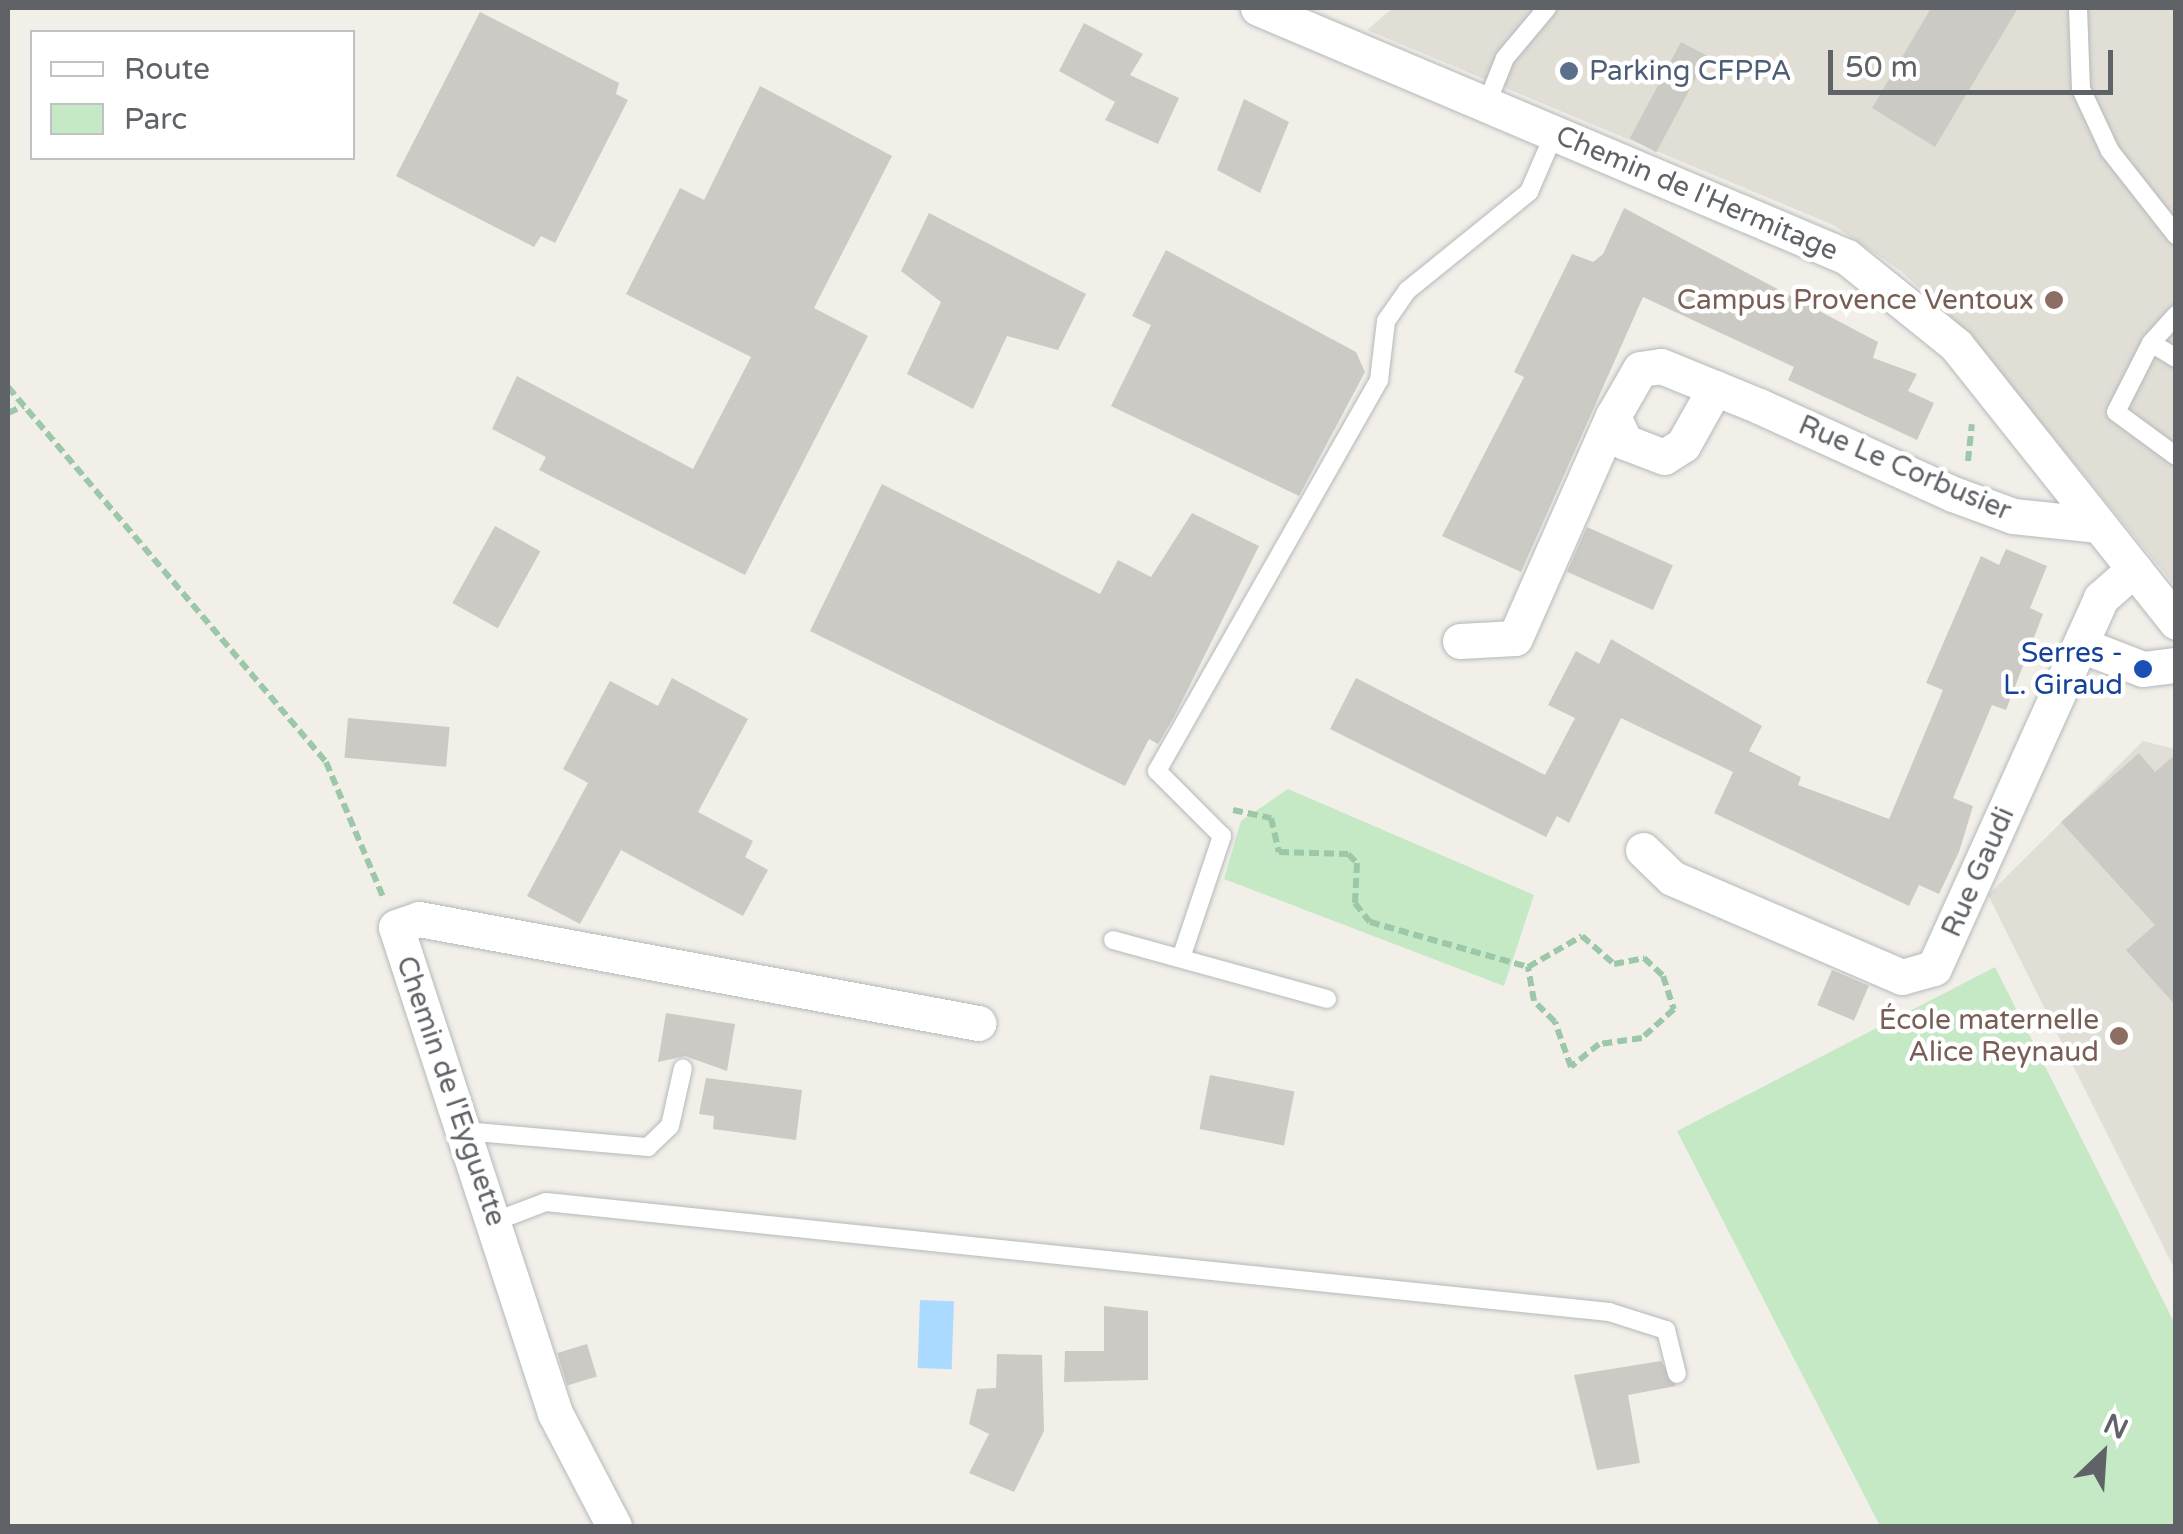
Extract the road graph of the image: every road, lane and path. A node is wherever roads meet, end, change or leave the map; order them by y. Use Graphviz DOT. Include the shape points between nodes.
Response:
graph roads {
  1 [pos="1258,8"];
  2 [pos="1546,8"];
  3 [pos="2078,8"];
  4 [pos="1486,103"];
  5 [pos="1555,132"];
  6 [pos="2176,234"];
  7 [pos="2176,314"];
  8 [pos="2150,343"];
  9 [pos="2176,358"];
  10 [pos="8,387"];
  11 [pos="1715,388"];
  12 [pos="24,406"];
  13 [pos="1970,412"];
  14 [pos="8,413"];
  15 [pos="1614,416"];
  16 [pos="2176,456"];
  17 [pos="1953,494"];
  18 [pos="2099,526"];
  19 [pos="2134,569"];
  20 [pos="2176,622"];
  21 [pos="1460,641"];
  22 [pos="2080,644"];
  23 [pos="2176,665"];
  24 [pos="1202,817"];
  25 [pos="1644,850"];
  26 [pos="396,927"];
  27 [pos="1113,940"];
  28 [pos="1181,958"];
  29 [pos="1528,967"];
  30 [pos="1327,999"];
  31 [pos="978,1022"];
  32 [pos="684,1068"];
  33 [pos="464,1131"];
  34 [pos="496,1221"];
  35 [pos="1677,1374"];
  36 [pos="614,1526"];
  1 -- 4 [label="street, Chemin de l'Hermitage"];
  2 -- 4 [label="lane" via="1505,58"];
  3 -- 6 [label="lane" via="2081,89 2110,151"];
  4 -- 5 [label="street, Chemin de l'Hermitage"];
  5 -- 18 [label="street, Chemin de l'Hermitage" via="1777,221 1912,302 2017,412"];
  5 -- 24 [label="lane" via="1529,192 1408,290 1386,320 1379,380 1157,771"];
  7 -- 8 [label="lane"];
  8 -- 9 [label="lane"];
  8 -- 16 [label="lane" via="2116,412"];
  10 -- 12 [label="path"];
  11 -- 15 [label="street, Rue Le Corbusier" via="1661,366 1640,370"];
  11 -- 15 [label="street" via="1683,445 1664,457 1625,442"];
  11 -- 17 [label="street, Rue Le Corbusier"];
  12 -- 14 [label="path"];
  12 -- 26 [label="path" via="326,762"];
  13 -- 17 [label="path" via="1969,458"];
  15 -- 21 [label="street, Rue Le Corbusier" via="1516,638"];
  17 -- 18 [label="street, Rue Le Corbusier" via="2013,516"];
  18 -- 19 [label="street, Chemin de l'Hermitage"];
  19 -- 20 [label="street, Chemin de l'Hermitage"];
  19 -- 22 [label="street, Rue Gaudi" via="2101,598"];
  22 -- 23 [label="street" via="2143,669"];
  22 -- 25 [label="street, Rue Gaudi" via="1948,942 1920,975 1902,977 1672,878"];
  24 -- 28 [label="lane" via="1222,836"];
  24 -- 29 [label="path" via="1242,808 1271,818 1279,852 1348,854 1357,863 1355,903 1370,922"];
  26 -- 31 [label="street, Chemin de l'Eyguette" via="419,919"];
  26 -- 33 [label="street, Chemin de l'Eyguette"];
  27 -- 28 [label="lane"];
  28 -- 30 [label="lane"];
  29 -- 29 [label="path" via="1582,936 1614,964 1644,958 1674,1010 1642,1038 1599,1044 1571,1067 1555,1022 1534,1001"];
  32 -- 33 [label="lane" via="670,1126 648,1147"];
  33 -- 34 [label="street, Chemin de l'Eyguette"];
  34 -- 35 [label="lane" via="546,1202 1609,1312 1666,1330"];
  34 -- 36 [label="street, Chemin de l'Eyguette" via="555,1413"];
}
